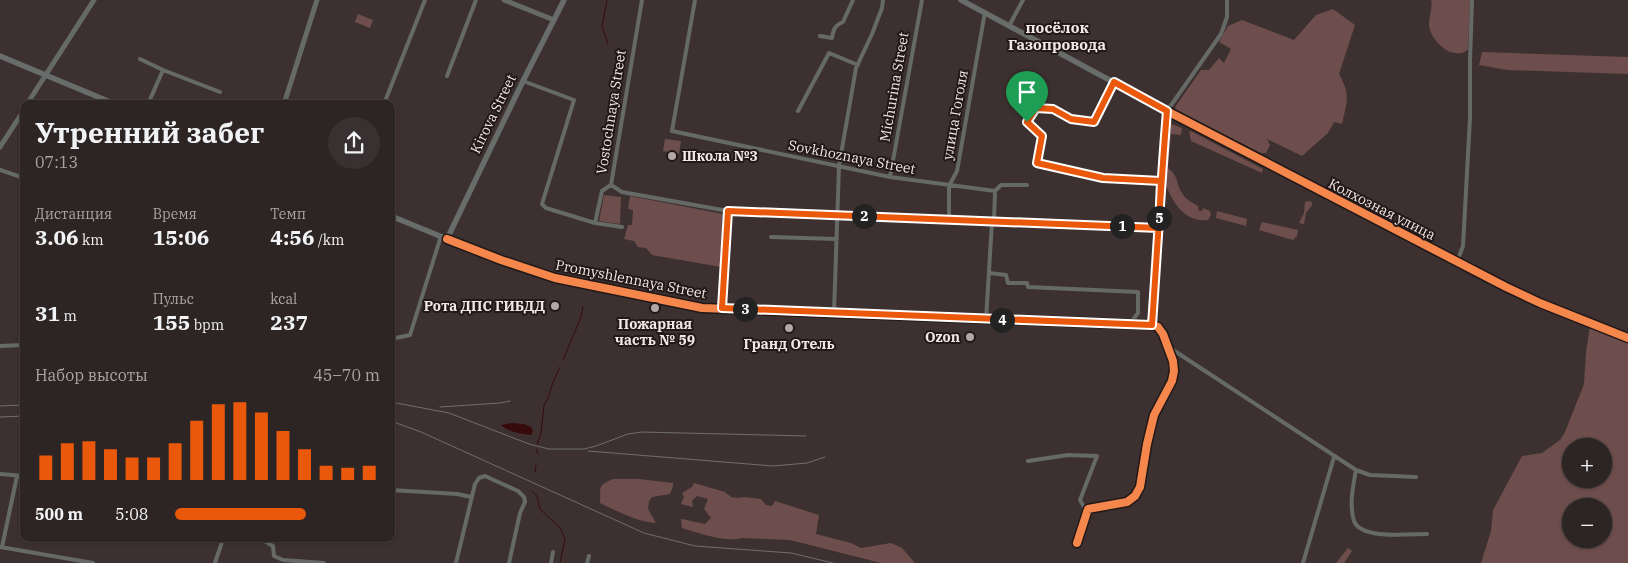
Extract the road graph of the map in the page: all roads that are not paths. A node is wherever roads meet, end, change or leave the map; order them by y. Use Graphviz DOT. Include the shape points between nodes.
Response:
graph roads {
  1 [pos="94,0"];
  2 [pos="316,0"];
  3 [pos="425,0"];
  4 [pos="476,0"];
  5 [pos="504,0"];
  6 [pos="564,0"];
  7 [pos="642,0"];
  8 [pos="695,0"];
  9 [pos="853,0"];
  10 [pos="883,0"];
  11 [pos="922,0"];
  12 [pos="962,0"];
  13 [pos="1023,0"];
  14 [pos="1227,0"];
  15 [pos="1472,0"];
  16 [pos="985,12"];
  17 [pos="554,20"];
  18 [pos="1009,26"];
  19 [pos="820,36"];
  20 [pos="0,56"];
  21 [pos="140,59"];
  22 [pos="858,65"];
  23 [pos="163,70"];
  24 [pos="46,76"];
  25 [pos="447,76"];
  26 [pos="522,81"];
  27 [pos="1114,82"];
  28 [pos="220,92"];
  29 [pos="31,100"];
  30 [pos="105,100"];
  31 [pos="150,100"];
  32 [pos="285,100"];
  33 [pos="386,100"];
  34 [pos="798,111"];
  35 [pos="1167,111"];
  36 [pos="20,116"];
  37 [pos="0,147"];
  38 [pos="840,166"];
  39 [pos="0,170"];
  40 [pos="20,177"];
  41 [pos="890,177"];
  42 [pos="1161,181"];
  43 [pos="611,185"];
  44 [pos="1027,185"];
  45 [pos="949,186"];
  46 [pos="996,191"];
  47 [pos="728,211"];
  48 [pos="838,215"];
  49 [pos="395,218"];
  50 [pos="949,220"];
  51 [pos="993,222"];
  52 [pos="596,224"];
  53 [pos="622,228"];
  54 [pos="1159,228"];
  55 [pos="771,237"];
  56 [pos="444,238"];
  57 [pos="837,239"];
  58 [pos="1457,262"];
  59 [pos="989,273"];
  60 [pos="722,308"];
  61 [pos="834,313"];
  62 [pos="986,320"];
  63 [pos="1590,323"];
  64 [pos="1129,325"];
  65 [pos="1152,325"];
  66 [pos="395,338"];
  67 [pos="1628,338"];
  68 [pos="20,345"];
  69 [pos="0,346"];
  70 [pos="1167,346"];
  71 [pos="1334,457"];
  72 [pos="1028,461"];
  73 [pos="1356,470"];
  74 [pos="0,474"];
  75 [pos="17,476"];
  76 [pos="1416,477"];
  77 [pos="395,490"];
  78 [pos="471,497"];
  79 [pos="1087,512"];
  80 [pos="1427,534"];
  81 [pos="221,542"];
  82 [pos="266,542"];
  83 [pos="1077,543"];
  84 [pos="1,547"];
  85 [pos="553,552"];
  86 [pos="589,556"];
  87 [pos="94,563"];
  88 [pos="215,563"];
  89 [pos="324,563"];
  90 [pos="456,563"];
  91 [pos="509,563"];
  92 [pos="551,563"];
  93 [pos="587,563"];
  94 [pos="1303,563"];
  1 -- 24 [label="street"];
  2 -- 32 [label="street"];
  3 -- 33 [label="street"];
  4 -- 25 [label="street"];
  5 -- 17 [label="street"];
  6 -- 17 [label="main road, Kirova Street"];
  7 -- 43 [label="street, Vostochnaya Street"];
  8 -- 38 [label="street, Sovkhoznaya Street" via="672,131"];
  9 -- 19 [label="street" via="843,22 833,30 832,38"];
  10 -- 22 [label="street"];
  11 -- 41 [label="street, Michurina Street"];
  12 -- 16 [label="main road"];
  13 -- 18 [label="street"];
  14 -- 35 [label="street" via="1227,17 1221,34"];
  15 -- 58 [label="street" via="1463,246"];
  16 -- 18 [label="main road"];
  16 -- 45 [label="street, улица Гоголя" via="957,171"];
  17 -- 26 [label="main road, Kirova Street"];
  18 -- 27 [label="main road"];
  20 -- 24 [label="main road"];
  21 -- 23 [label="street"];
  22 -- 34 [label="street" via="829,53"];
  22 -- 38 [label="street"];
  23 -- 28 [label="street"];
  23 -- 31 [label="street"];
  24 -- 29 [label="street"];
  24 -- 30 [label="main road"];
  26 -- 52 [label="street" via="574,100 542,204"];
  26 -- 56 [label="main road, Kirova Street"];
  27 -- 35 [label="main road"];
  27 -- 42 [label="street" via="1094,122 1071,119 1053,109 1036,108 1027,122 1042,136 1037,163 1103,178"];
  35 -- 42 [label="street"];
  35 -- 58 [label="street, Колхозная улица"];
  36 -- 37 [label="street"];
  38 -- 41 [label="street, Sovkhoznaya Street"];
  38 -- 48 [label="street"];
  39 -- 40 [label="street"];
  41 -- 45 [label="street, Sovkhoznaya Street"];
  42 -- 54 [label="street"];
  43 -- 47 [label="street" via="622,192"];
  43 -- 52 [label="street, Vostochnaya Street" via="602,191"];
  44 -- 46 [label="street, Sovkhoznaya Street" via="1001,184"];
  45 -- 46 [label="street, Sovkhoznaya Street"];
  45 -- 50 [label="street, улица Гоголя"];
  46 -- 51 [label="street"];
  47 -- 48 [label="street"];
  47 -- 60 [label="street"];
  48 -- 50 [label="street"];
  48 -- 57 [label="street"];
  49 -- 56 [label="main road, Promyshlennaya Street"];
  50 -- 51 [label="street"];
  51 -- 54 [label="street"];
  51 -- 59 [label="street"];
  52 -- 53 [label="street"];
  54 -- 65 [label="street"];
  55 -- 57 [label="street"];
  56 -- 60 [label="street, Promyshlennaya Street" via="555,278 702,308"];
  56 -- 66 [label="street, Kirova Street" via="410,335"];
  57 -- 61 [label="street"];
  58 -- 63 [label="street, Колхозная улица" via="1540,303"];
  59 -- 62 [label="street"];
  59 -- 64 [label="street" via="1006,275 1008,283 1027,283 1028,287 1138,292 1138,313"];
  60 -- 61 [label="street, Promyshlennaya Street"];
  61 -- 62 [label="street, Promyshlennaya Street"];
  62 -- 64 [label="street, Promyshlennaya Street"];
  63 -- 67 [label="street"];
  64 -- 65 [label="street, Promyshlennaya Street"];
  65 -- 70 [label="street" via="1158,327"];
  68 -- 69 [label="street"];
  70 -- 71 [label="street"];
  70 -- 79 [label="street" via="1174,371 1154,415 1140,486 1127,502 1088,509"];
  71 -- 73 [label="street"];
  71 -- 94 [label="street"];
  72 -- 79 [label="street" via="1068,455 1097,456 1080,500"];
  73 -- 76 [label="street" via="1370,476"];
  73 -- 80 [label="street" via="1352,502 1354,522 1360,528 1372,534"];
  74 -- 75 [label="street"];
  75 -- 84 [label="street"];
  77 -- 78 [label="street"];
  78 -- 90 [label="street"];
  78 -- 91 [label="street" via="474,484 485,476 524,497"];
  79 -- 83 [label="street"];
  81 -- 88 [label="street"];
  82 -- 89 [label="street" via="273,546 274,556 282,560"];
  84 -- 87 [label="street"];
  85 -- 92 [label="street"];
  86 -- 93 [label="street"];
}
